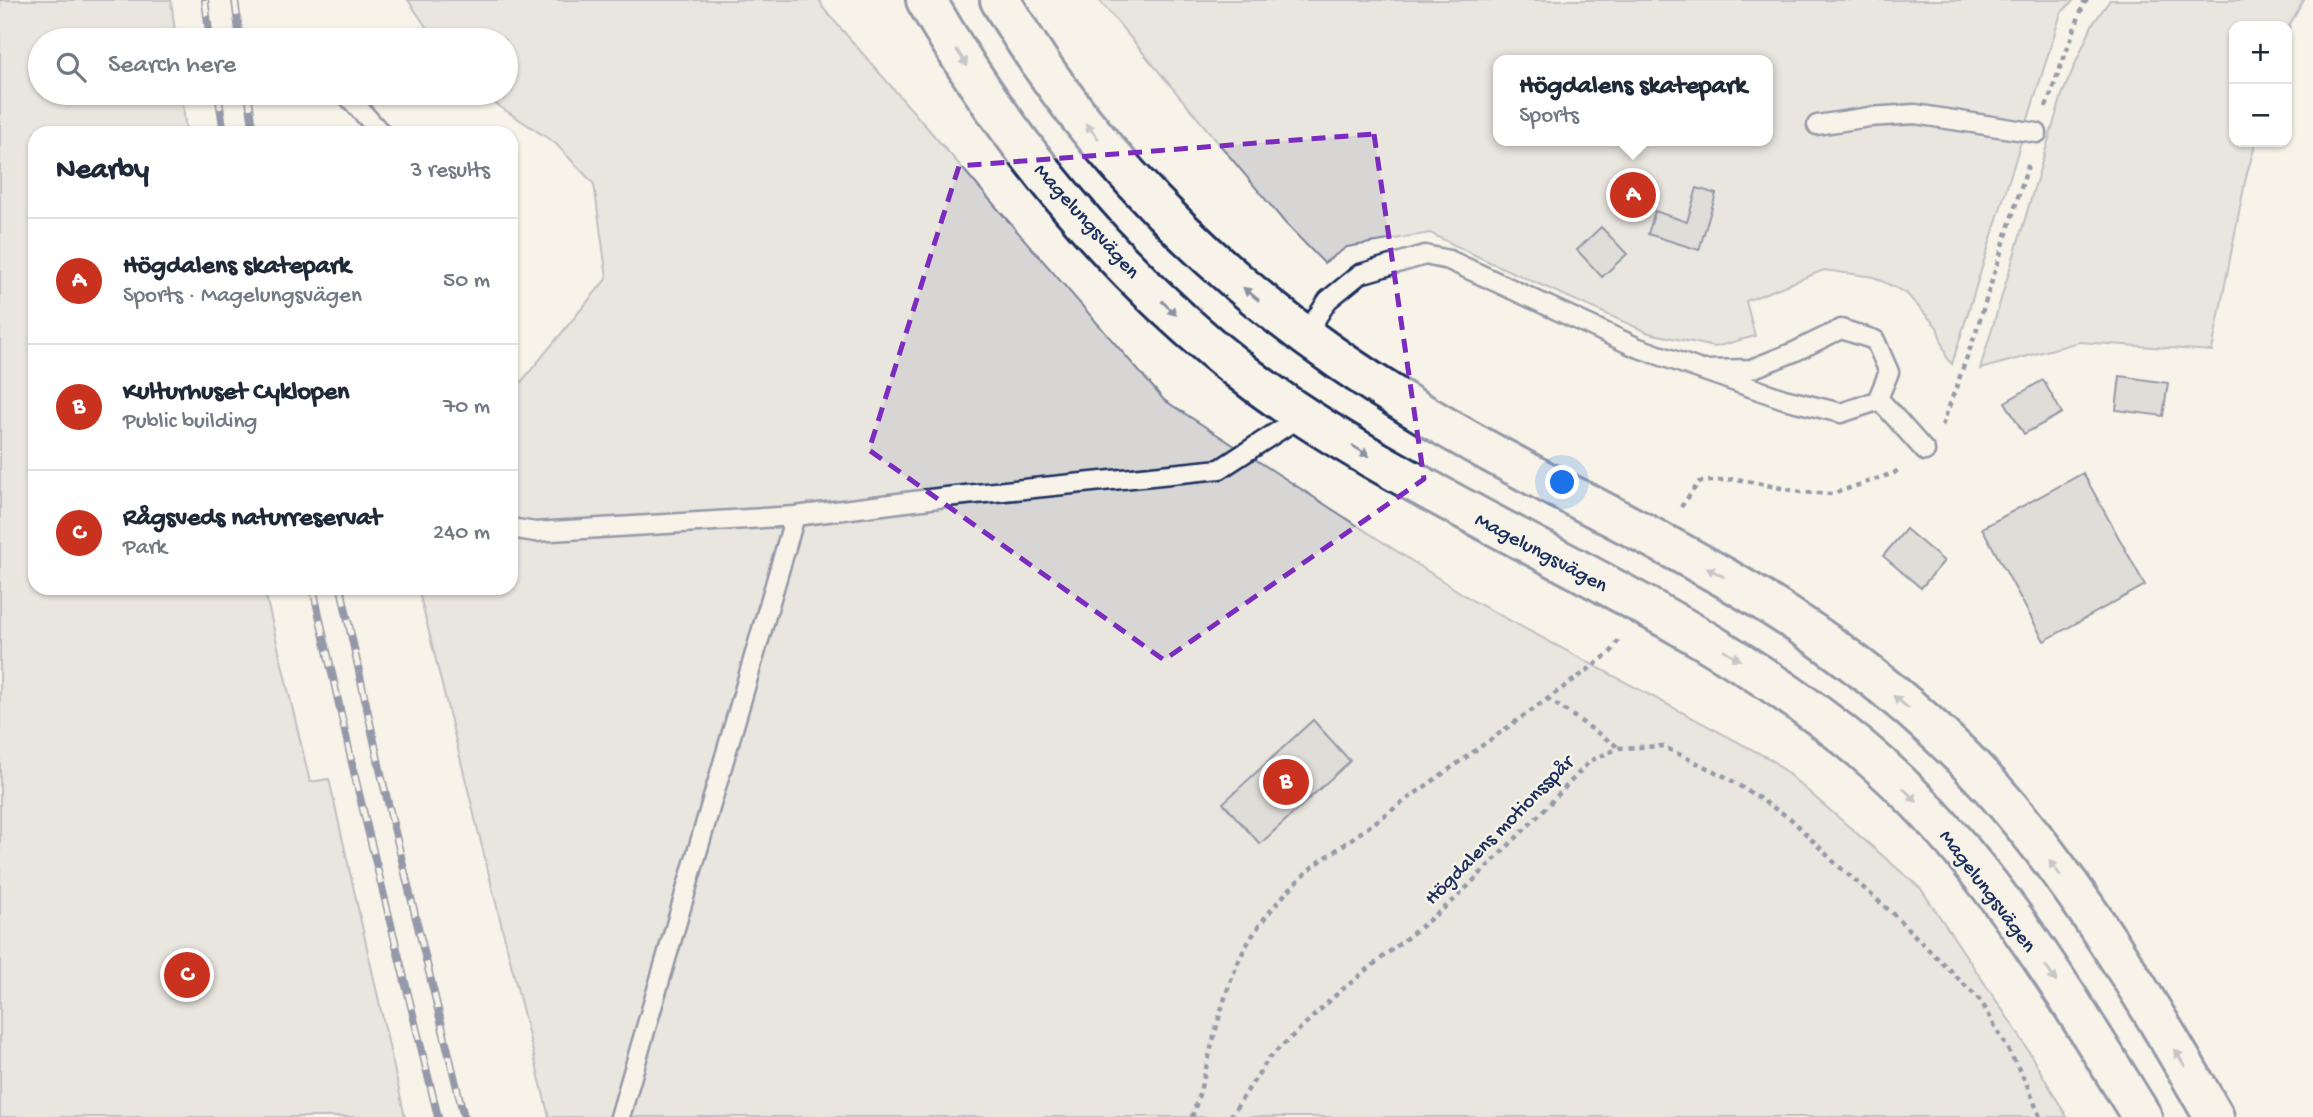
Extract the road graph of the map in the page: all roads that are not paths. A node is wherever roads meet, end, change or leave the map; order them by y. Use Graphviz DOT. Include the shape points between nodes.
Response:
graph roads {
  1 [pos="926,0"];
  2 [pos="1000,0"];
  3 [pos="356,105"];
  4 [pos="1817,125"];
  5 [pos="376,126"];
  6 [pos="2037,133"];
  7 [pos="1304,337"];
  8 [pos="1705,370"];
  9 [pos="1878,398"];
  10 [pos="1303,415"];
  11 [pos="1925,451"];
  12 [pos="794,516"];
  13 [pos="518,529"];
  14 [pos="620,1117"];
  15 [pos="2142,1117"];
  16 [pos="2214,1117"];
  1 -- 10 [label="main road, Magelungsvägen, one-way" via="1025,148 1122,263 1248,376"];
  7 -- 2 [label="main road, one-way" via="1230,277 1130,177 1087,126"];
  3 -- 5 [label="lane"];
  4 -- 6 [label="lane" via="1916,114"];
  7 -- 8 [label="lane" via="1328,300 1360,274 1425,255 1449,260 1636,347"];
  16 -- 7 [label="main road, one-way" via="2143,996 2038,843 1941,735 1796,620 1410,407"];
  8 -- 9 [label="lane" via="1784,399 1841,413"];
  8 -- 9 [label="lane" via="1751,369 1841,329 1875,340 1889,372"];
  9 -- 11 [label="lane"];
  10 -- 12 [label="lane" via="1220,469"];
  10 -- 15 [label="main road, Magelungsvägen, one-way" via="1431,492 1727,652 1863,751 1962,849 1999,897"];
  12 -- 13 [label="lane" via="535,533"];
  12 -- 14 [label="lane"];
}
